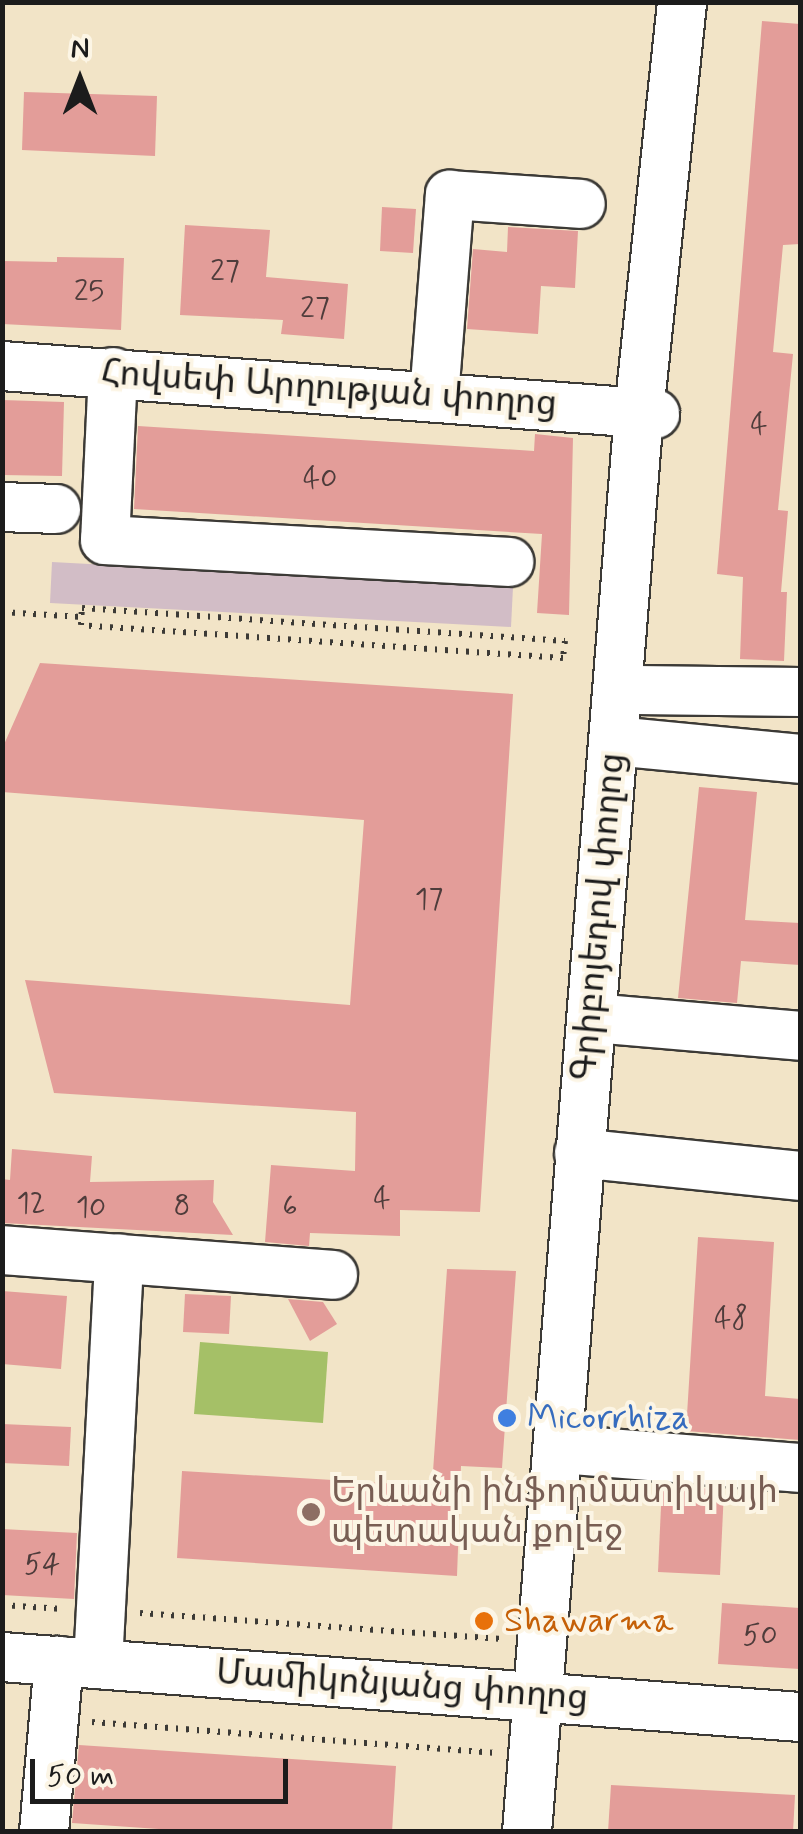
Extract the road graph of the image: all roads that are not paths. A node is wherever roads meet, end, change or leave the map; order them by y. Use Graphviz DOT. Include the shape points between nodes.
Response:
graph roads {
  1 [pos="682,2"];
  2 [pos="700,2"];
  3 [pos="582,204"];
  4 [pos="2,366"];
  5 [pos="113,372"];
  6 [pos="434,398"];
  7 [pos="647,413"];
  8 [pos="2,506"];
  9 [pos="56,510"];
  10 [pos="509,562"];
  11 [pos="636,690"];
  12 [pos="800,692"];
  13 [pos="623,742"];
  14 [pos="800,760"];
  15 [pos="600,1018"];
  16 [pos="800,1036"];
  17 [pos="588,1154"];
  18 [pos="800,1176"];
  19 [pos="2,1250"];
  20 [pos="120,1258"];
  21 [pos="333,1275"];
  22 [pos="572,1450"];
  23 [pos="800,1468"];
  24 [pos="2,1645"];
  25 [pos="90,1647"];
  26 [pos="2,1657"];
  27 [pos="547,1689"];
  28 [pos="800,1702"];
  29 [pos="800,1717"];
  30 [pos="44,1832"];
  31 [pos="527,1832"];
  32 [pos="549,1832"];
  1 -- 7 [label="street, Գրիբոյեդով փողոց"];
  2 -- 7 [label="street, Գրիբոյեդով փողոց"];
  3 -- 6 [label="street" via="450,195"];
  4 -- 5 [label="street, Հովսեփ Արղության փողոց"];
  5 -- 6 [label="street, Հովսեփ Արղության փողոց"];
  5 -- 10 [label="street" via="105,540"];
  6 -- 7 [label="street, Հովսեփ Արղության փողոց"];
  7 -- 11 [label="street, Գրիբոյեդով փողոց"];
  7 -- 13 [label="street, Գրիբոյեդով փողոց"];
  8 -- 9 [label="street"];
  11 -- 12 [label="street"];
  11 -- 13 [label="street, Գրիբոյեդով փողոց"];
  13 -- 14 [label="street"];
  13 -- 15 [label="street, Գրիբոյեդով փողոց"];
  15 -- 16 [label="street"];
  15 -- 17 [label="street, Գրիբոյեդով փողոց"];
  17 -- 18 [label="street"];
  17 -- 22 [label="street, Գրիբոյեդով փողոց"];
  17 -- 27 [label="street, Գրիբոյեդով փողոց"];
  19 -- 20 [label="street"];
  20 -- 21 [label="street"];
  20 -- 25 [label="street"];
  22 -- 23 [label="street"];
  22 -- 27 [label="street, Գրիբոյեդով փողոց"];
  24 -- 25 [label="street, Մամիկոնյանց փողոց"];
  25 -- 26 [label="street, Մամիկոնյանց փողոց"];
  25 -- 27 [label="street, Մամիկոնյանց փողոց"];
  25 -- 30 [label="street" via="54,1719"];
  27 -- 28 [label="street, Մամիկոնյանց փողոց"];
  27 -- 29 [label="street, Մամիկոնյանց փողոց"];
  27 -- 31 [label="street, Գրիբոյեդով փողոց"];
  27 -- 32 [label="street, Գրիբոյեդով փողոց"];
}
